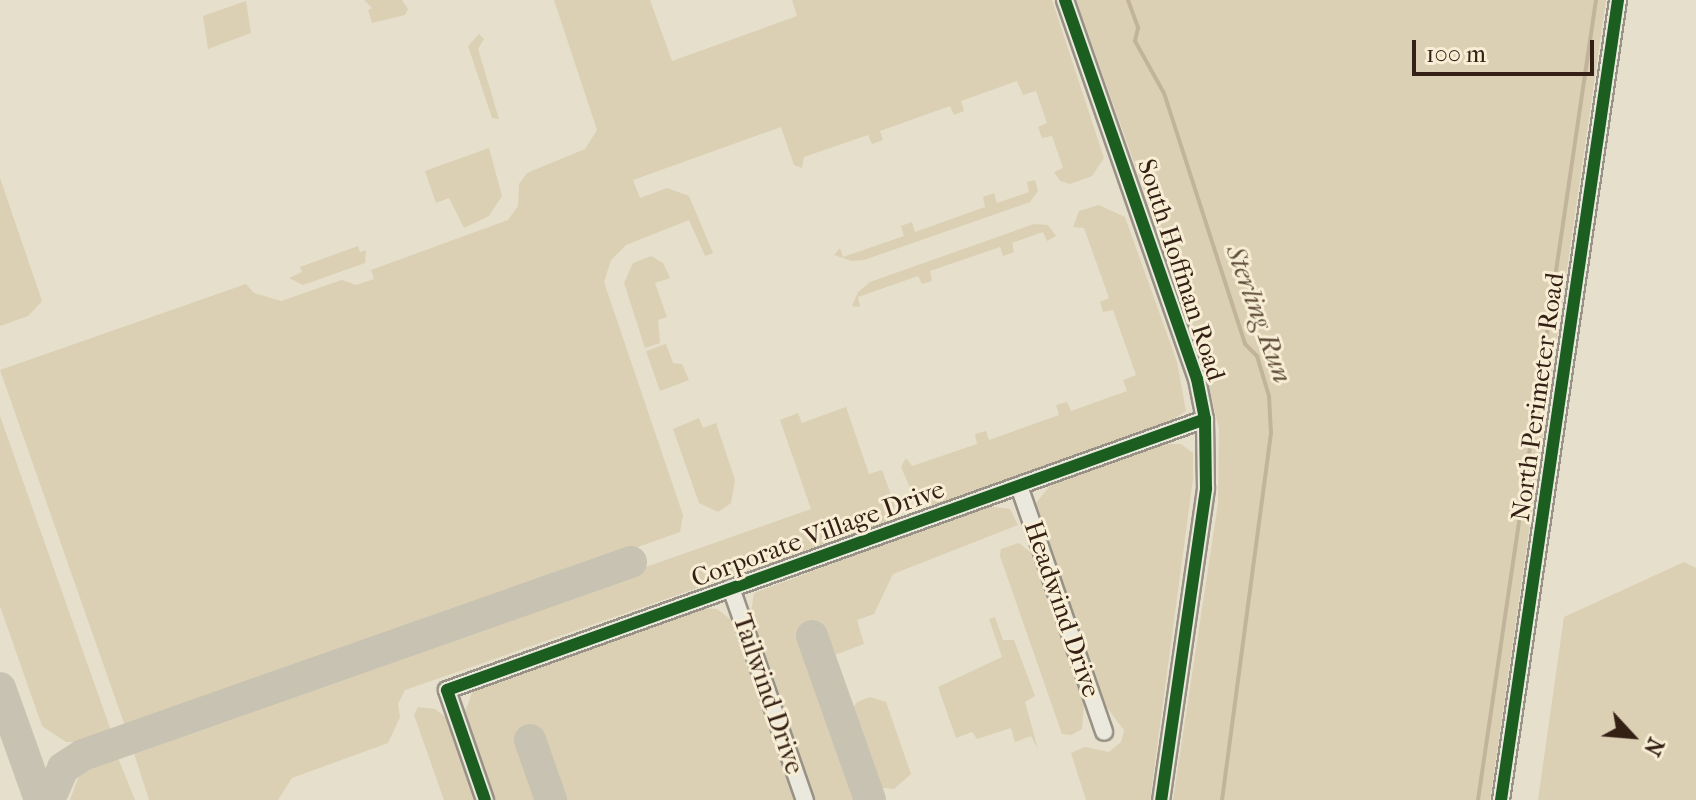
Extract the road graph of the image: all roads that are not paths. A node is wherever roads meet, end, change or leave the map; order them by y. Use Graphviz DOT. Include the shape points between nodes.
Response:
graph roads {
  1 [pos="1065,0"];
  2 [pos="1618,0"];
  3 [pos="1205,419"];
  4 [pos="1019,486"];
  5 [pos="731,588"];
  6 [pos="1104,732"];
  7 [pos="485,800"];
  8 [pos="805,800"];
  9 [pos="1161,800"];
  10 [pos="1501,800"];
  1 -- 3 [label="street, South Hoffman Road" via="1197,379"];
  2 -- 10 [label="street, North Perimeter Road"];
  3 -- 4 [label="street, Corporate Village Drive"];
  3 -- 9 [label="street, South Hoffman Road" via="1206,489"];
  4 -- 5 [label="street, Corporate Village Drive"];
  4 -- 6 [label="street, Headwind Drive"];
  5 -- 7 [label="street, Corporate Village Drive" via="447,690"];
  5 -- 8 [label="street, Tailwind Drive"];
}
